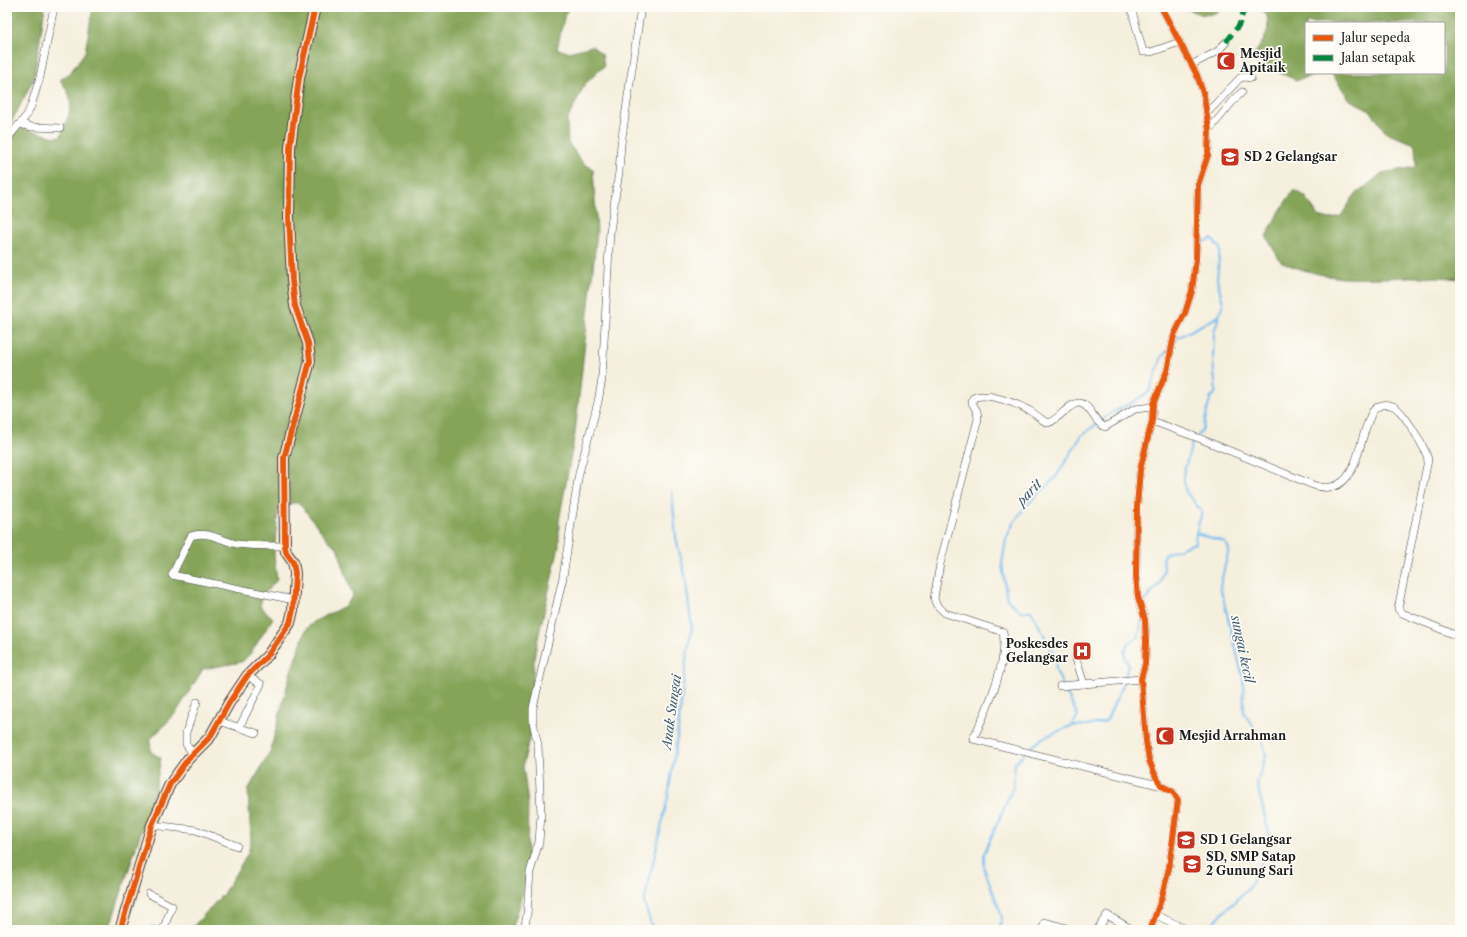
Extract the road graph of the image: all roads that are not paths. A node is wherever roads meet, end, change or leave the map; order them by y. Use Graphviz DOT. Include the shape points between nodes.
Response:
graph roads {
  1 [pos="54,7"];
  2 [pos="315,7"];
  3 [pos="641,7"];
  4 [pos="1161,7"];
  5 [pos="1132,11"];
  6 [pos="1180,42"];
  7 [pos="1226,42"];
  8 [pos="1193,64"];
  9 [pos="1251,78"];
  10 [pos="1242,92"];
  11 [pos="1208,121"];
  12 [pos="20,124"];
  13 [pos="60,128"];
  14 [pos="7,139"];
  15 [pos="1152,407"];
  16 [pos="1152,421"];
  17 [pos="285,546"];
  18 [pos="294,600"];
  19 [pos="1460,637"];
  20 [pos="1076,659"];
  21 [pos="247,676"];
  22 [pos="1141,679"];
  23 [pos="1084,684"];
  24 [pos="1060,686"];
  25 [pos="197,702"];
  26 [pos="219,721"];
  27 [pos="239,728"];
  28 [pos="256,733"];
  29 [pos="193,754"];
  30 [pos="1162,786"];
  31 [pos="152,825"];
  32 [pos="237,846"];
  33 [pos="149,894"];
  34 [pos="1156,915"];
  35 [pos="1151,927"];
  36 [pos="120,930"];
  37 [pos="163,930"];
  38 [pos="524,930"];
  39 [pos="1042,930"];
  40 [pos="1073,930"];
  41 [pos="1097,930"];
  42 [pos="1133,930"];
  43 [pos="1188,930"];
  1 -- 12 [label="street" via="40,77 31,106"];
  2 -- 17 [label="street" via="299,78 290,147 289,217 292,280 295,306 308,343 310,361 284,458"];
  3 -- 38 [label="street" via="610,231 602,380 579,474 563,577 533,708 542,815 539,842 530,872"];
  4 -- 6 [label="street"];
  5 -- 6 [label="street" via="1143,52 1151,52"];
  6 -- 8 [label="street"];
  7 -- 8 [label="street" via="1218,50"];
  8 -- 11 [label="street" via="1202,90"];
  9 -- 11 [label="street" via="1240,78"];
  10 -- 11 [label="street"];
  11 -- 15 [label="street" via="1208,155 1198,185 1196,259 1192,291 1174,335 1167,371"];
  12 -- 13 [label="street"];
  12 -- 14 [label="street"];
  15 -- 16 [label="street"];
  15 -- 30 [label="street" via="1134,409 1108,426 1099,423 1086,407 1074,404 1048,423 1009,401 973,398 972,403 978,417 937,575 934,598 945,613 1003,632 1004,648 1000,670 973,739"];
  16 -- 19 [label="street" via="1322,488 1332,487 1350,473 1373,411 1382,405 1395,408 1424,448 1428,460 1398,609"];
  16 -- 22 [label="street" via="1140,470 1137,506 1136,576 1145,620 1146,658"];
  17 -- 18 [label="street" via="294,568"];
  17 -- 18 [label="street" via="236,544 210,535 197,534 191,536 172,575"];
  18 -- 21 [label="street" via="290,623 268,656"];
  20 -- 23 [label="street"];
  21 -- 26 [label="street"];
  21 -- 27 [label="street" via="261,684"];
  22 -- 23 [label="street"];
  22 -- 30 [label="street" via="1148,754"];
  23 -- 24 [label="street"];
  25 -- 29 [label="street" via="186,732 186,744"];
  26 -- 27 [label="street"];
  26 -- 29 [label="street" via="207,740"];
  27 -- 28 [label="street"];
  29 -- 31 [label="street" via="170,784"];
  30 -- 34 [label="street" via="1173,792 1178,800 1169,868"];
  31 -- 32 [label="street" via="196,830"];
  31 -- 36 [label="street"];
  33 -- 37 [label="street" via="172,906"];
  34 -- 35 [label="street"];
  34 -- 43 [label="street"];
  39 -- 40 [label="street" via="1045,922"];
  41 -- 42 [label="street" via="1107,915"];
}
